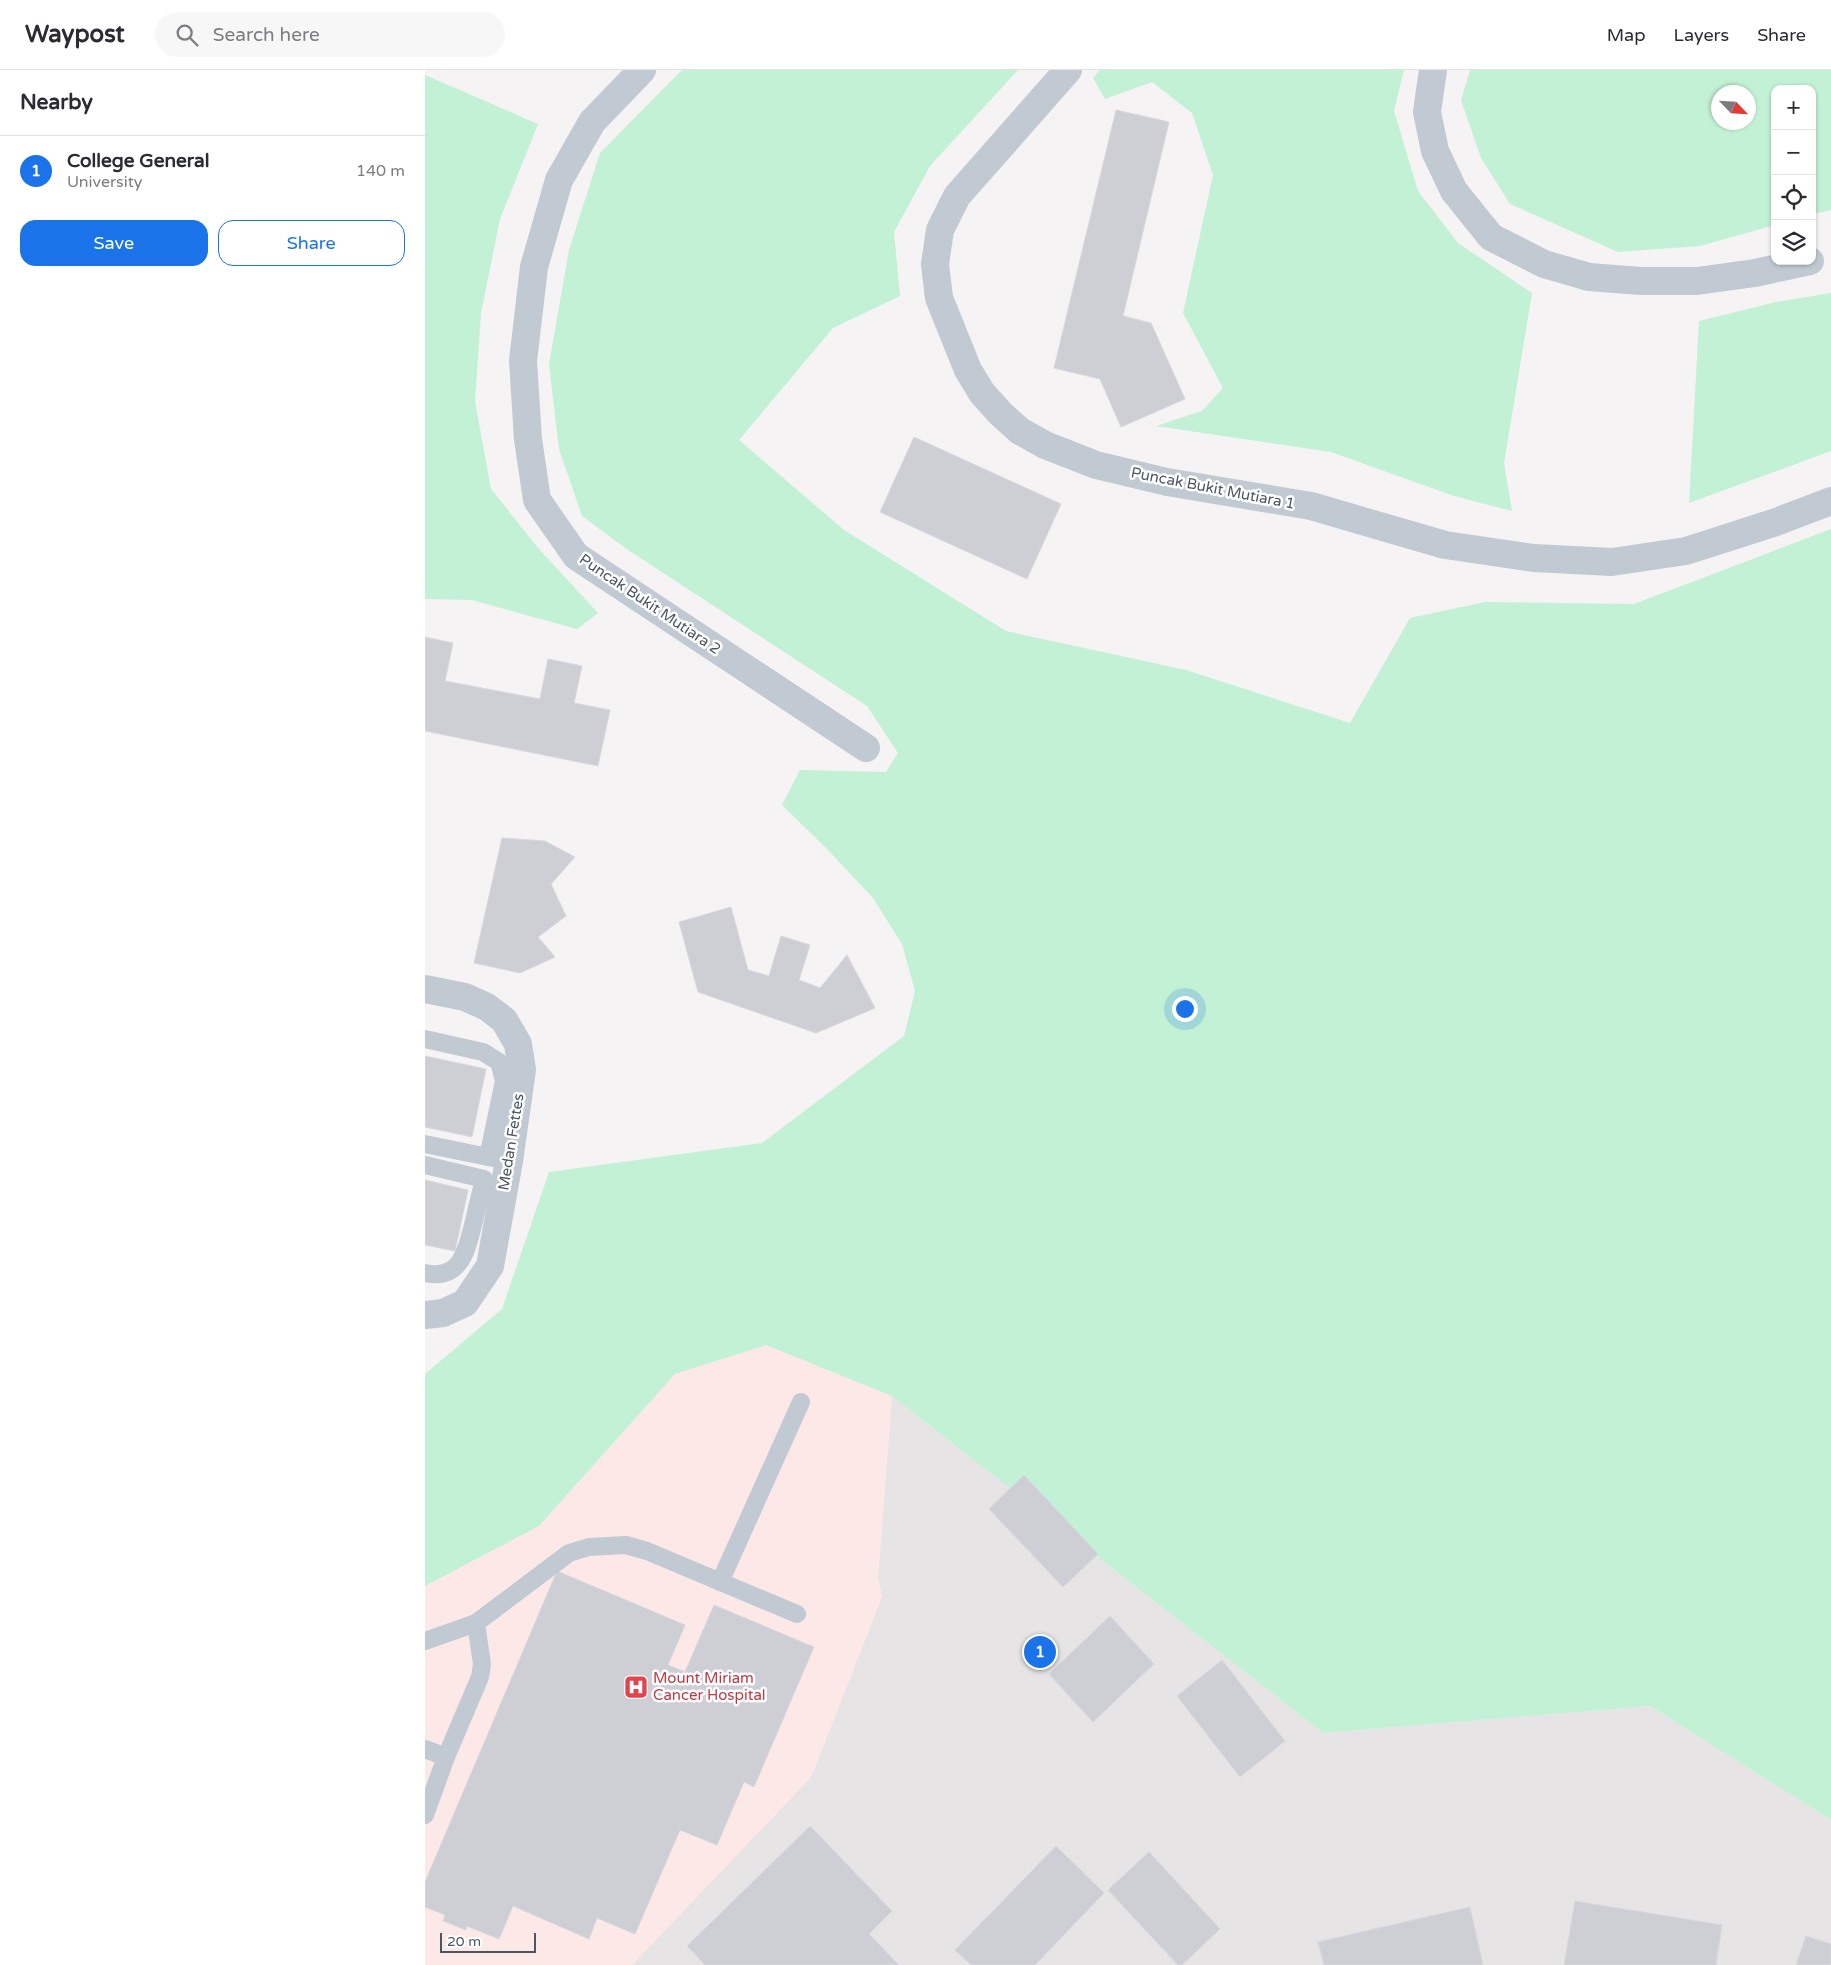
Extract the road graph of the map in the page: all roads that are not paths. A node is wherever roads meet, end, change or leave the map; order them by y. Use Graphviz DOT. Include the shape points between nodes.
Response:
graph roads {
  1 [pos="642,70"];
  2 [pos="1068,70"];
  3 [pos="1433,70"];
  4 [pos="1831,257"];
  5 [pos="1816,260"];
  6 [pos="1792,265"];
  7 [pos="1831,501"];
  8 [pos="866,748"];
  9 [pos="425,989"];
  10 [pos="425,1039"];
  11 [pos="425,1144"];
  12 [pos="498,1159"];
  13 [pos="425,1165"];
  14 [pos="425,1273"];
  15 [pos="425,1315"];
  16 [pos="801,1402"];
  17 [pos="720,1582"];
  18 [pos="797,1614"];
  19 [pos="476,1623"];
  20 [pos="425,1641"];
  21 [pos="425,1749"];
  22 [pos="446,1757"];
  23 [pos="425,1815"];
  1 -- 8 [label="street, Puncak Bukit Mutiara 2" via="592,122 559,180 534,268 523,361 528,440 537,500 576,556"];
  2 -- 7 [label="street, Puncak Bukit Mutiara 1" via="957,196 940,230 935,264 939,298 968,370 982,393 1001,414 1045,445 1097,465 1167,482 1311,506 1445,545 1534,558 1612,562 1685,551"];
  3 -- 6 [label="street" via="1427,112 1435,151 1454,191 1491,237 1544,264 1589,277 1697,282"];
  4 -- 5 [label="street"];
  9 -- 12 [label="street, Medan Fettes" via="465,997 487,1007 504,1020 518,1044 522,1070"];
  10 -- 12 [label="lane" via="483,1052 499,1062 504,1081"];
  11 -- 12 [label="lane"];
  12 -- 15 [label="street, Medan Fettes" via="490,1266 465,1303 443,1313"];
  13 -- 14 [label="lane" via="484,1179 466,1253 448,1272"];
  16 -- 17 [label="lane"];
  17 -- 18 [label="lane"];
  17 -- 19 [label="lane" via="633,1547 589,1548 569,1553"];
  19 -- 20 [label="lane"];
  19 -- 22 [label="lane" via="482,1664 480,1677"];
  21 -- 22 [label="lane"];
  22 -- 23 [label="lane"];
}
